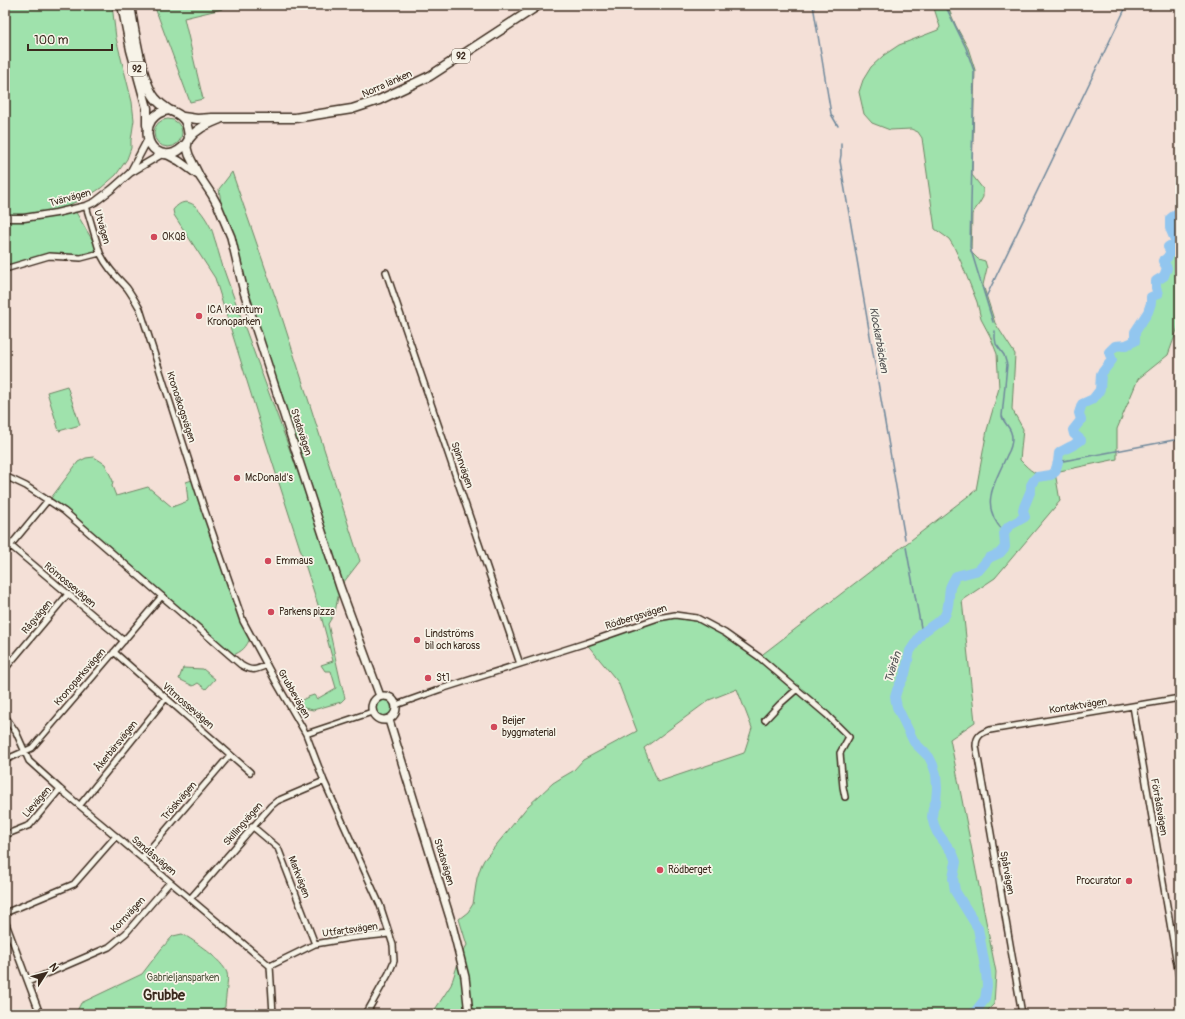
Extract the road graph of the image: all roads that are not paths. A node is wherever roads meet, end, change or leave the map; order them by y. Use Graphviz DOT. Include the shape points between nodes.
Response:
graph roads {
  1 [pos="122,5"];
  2 [pos="130,5"];
  3 [pos="539,5"];
  4 [pos="169,110"];
  5 [pos="183,116"];
  6 [pos="223,118"];
  7 [pos="147,130"];
  8 [pos="148,139"];
  9 [pos="189,140"];
  10 [pos="164,154"];
  11 [pos="130,173"];
  12 [pos="200,177"];
  13 [pos="86,206"];
  14 [pos="5,218"];
  15 [pos="100,253"];
  16 [pos="5,269"];
  17 [pos="386,272"];
  18 [pos="5,476"];
  19 [pos="48,500"];
  20 [pos="5,544"];
  21 [pos="11,546"];
  22 [pos="5,552"];
  23 [pos="68,594"];
  24 [pos="162,596"];
  25 [pos="124,641"];
  26 [pos="114,652"];
  27 [pos="520,664"];
  28 [pos="267,665"];
  29 [pos="5,669"];
  30 [pos="797,689"];
  31 [pos="380,696"];
  32 [pos="166,698"];
  33 [pos="1180,698"];
  34 [pos="396,705"];
  35 [pos="1133,706"];
  36 [pos="372,712"];
  37 [pos="5,716"];
  38 [pos="389,720"];
  39 [pos="765,720"];
  40 [pos="306,734"];
  41 [pos="979,735"];
  42 [pos="24,752"];
  43 [pos="230,755"];
  44 [pos="5,760"];
  45 [pos="250,772"];
  46 [pos="324,781"];
  47 [pos="60,789"];
  48 [pos="845,797"];
  49 [pos="80,806"];
  50 [pos="252,826"];
  51 [pos="5,835"];
  52 [pos="116,836"];
  53 [pos="142,858"];
  54 [pos="170,882"];
  55 [pos="190,899"];
  56 [pos="5,913"];
  57 [pos="5,921"];
  58 [pos="389,934"];
  59 [pos="315,944"];
  60 [pos="1178,957"];
  61 [pos="270,966"];
  62 [pos="28,982"];
  63 [pos="1180,982"];
  64 [pos="40,1014"];
  65 [pos="273,1014"];
  66 [pos="366,1014"];
  67 [pos="469,1014"];
  68 [pos="1022,1014"];
  1 -- 7 [label="highway, 92" via="147,108"];
  2 -- 4 [label="highway, 92" via="149,87 161,105"];
  3 -- 6 [label="highway, Norra länken / 92" via="430,76 379,100 352,109 295,118"];
  4 -- 5 [label="highway, 92"];
  4 -- 7 [label="highway" via="153,117"];
  5 -- 6 [label="highway, Norra länken / 92" via="196,119"];
  5 -- 9 [label="highway" via="187,123"];
  6 -- 9 [label="highway, Norra länken / 92" via="194,132"];
  7 -- 8 [label="highway, 92"];
  8 -- 10 [label="highway" via="156,151"];
  8 -- 11 [label="street, Tvärvägen"];
  9 -- 10 [label="highway, 92" via="178,151"];
  9 -- 12 [label="main road, Stadsvägen" via="189,155"];
  10 -- 11 [label="street, Tvärvägen"];
  10 -- 12 [label="main road, Stadsvägen" via="179,161"];
  11 -- 13 [label="street, Tvärvägen" via="112,190"];
  12 -- 31 [label="main road, Stadsvägen" via="218,206 231,237 244,292 340,587"];
  13 -- 14 [label="street, Tvärvägen" via="24,218"];
  13 -- 15 [label="street, Utvägen"];
  15 -- 16 [label="street" via="81,258 49,256"];
  15 -- 28 [label="street, Kronoskogsvägen" via="140,310 237,606"];
  17 -- 27 [label="street, Spinnvägen"];
  18 -- 19 [label="street, Grubbevägen"];
  19 -- 21 [label="street"];
  19 -- 24 [label="street, Grubbevägen"];
  20 -- 21 [label="street, Römossevägen"];
  21 -- 22 [label="street"];
  21 -- 23 [label="street, Römossevägen"];
  23 -- 25 [label="street, Römossevägen"];
  23 -- 29 [label="street, Rågvägen"];
  24 -- 25 [label="street, Kronoparksvägen"];
  24 -- 28 [label="street, Grubbevägen" via="245,668 257,670"];
  25 -- 26 [label="street, Kronoparksvägen"];
  26 -- 32 [label="street, Vitmossevägen"];
  26 -- 42 [label="street, Kronoparksvägen" via="32,748"];
  27 -- 30 [label="street, Rödbergsvägen" via="658,618 675,615 697,618 725,633"];
  27 -- 34 [label="street, Rödbergsvägen"];
  28 -- 40 [label="street, Grubbevägen"];
  30 -- 39 [label="street"];
  30 -- 48 [label="street, Rödbergsvägen" via="849,737 840,753"];
  31 -- 34 [label="main road" via="389,697"];
  31 -- 36 [label="main road" via="374,701"];
  32 -- 43 [label="street, Vitmossevägen"];
  32 -- 49 [label="street, Åkerbärsvägen"];
  33 -- 35 [label="street, Kontaktvägen"];
  34 -- 38 [label="main road" via="396,712"];
  35 -- 41 [label="street, Kontaktvägen" via="990,730"];
  35 -- 60 [label="street, Förrådsvägen"];
  36 -- 38 [label="main road" via="379,720"];
  36 -- 40 [label="street"];
  37 -- 42 [label="street, Sandåsvägen" via="16,732"];
  38 -- 67 [label="main road, Stadsvägen" via="452,921 465,977"];
  40 -- 46 [label="street, Grubbevägen"];
  41 -- 68 [label="street, Spårvägen" via="976,746"];
  42 -- 44 [label="street, Kronoparksvägen"];
  42 -- 47 [label="street, Sandåsvägen" via="29,761"];
  43 -- 45 [label="street, Vitmossevägen"];
  43 -- 53 [label="street, Tröskvägen"];
  46 -- 50 [label="street, Skillingvägen" via="277,802"];
  46 -- 58 [label="street, Grubbevägen" via="380,906"];
  47 -- 49 [label="street, Sandåsvägen"];
  47 -- 51 [label="street, Lievägen" via="30,825"];
  49 -- 52 [label="street, Sandåsvägen"];
  50 -- 55 [label="street, Skillingvägen"];
  50 -- 59 [label="street, Markvägen" via="278,848"];
  52 -- 53 [label="street, Sandåsvägen"];
  52 -- 56 [label="street" via="74,884"];
  53 -- 54 [label="street, Sandåsvägen"];
  54 -- 55 [label="street, Sandåsvägen"];
  54 -- 62 [label="street, Kornvägen" via="126,933 109,947"];
  55 -- 61 [label="street, Sandåsvägen"];
  57 -- 62 [label="street"];
  58 -- 59 [label="street, Utfartsvägen"];
  58 -- 66 [label="street, Grubbevägen" via="394,960"];
  59 -- 61 [label="street, Utfartsvägen"];
  60 -- 63 [label="street, Förrådsvägen"];
  61 -- 65 [label="street"];
  62 -- 64 [label="street"];
}
